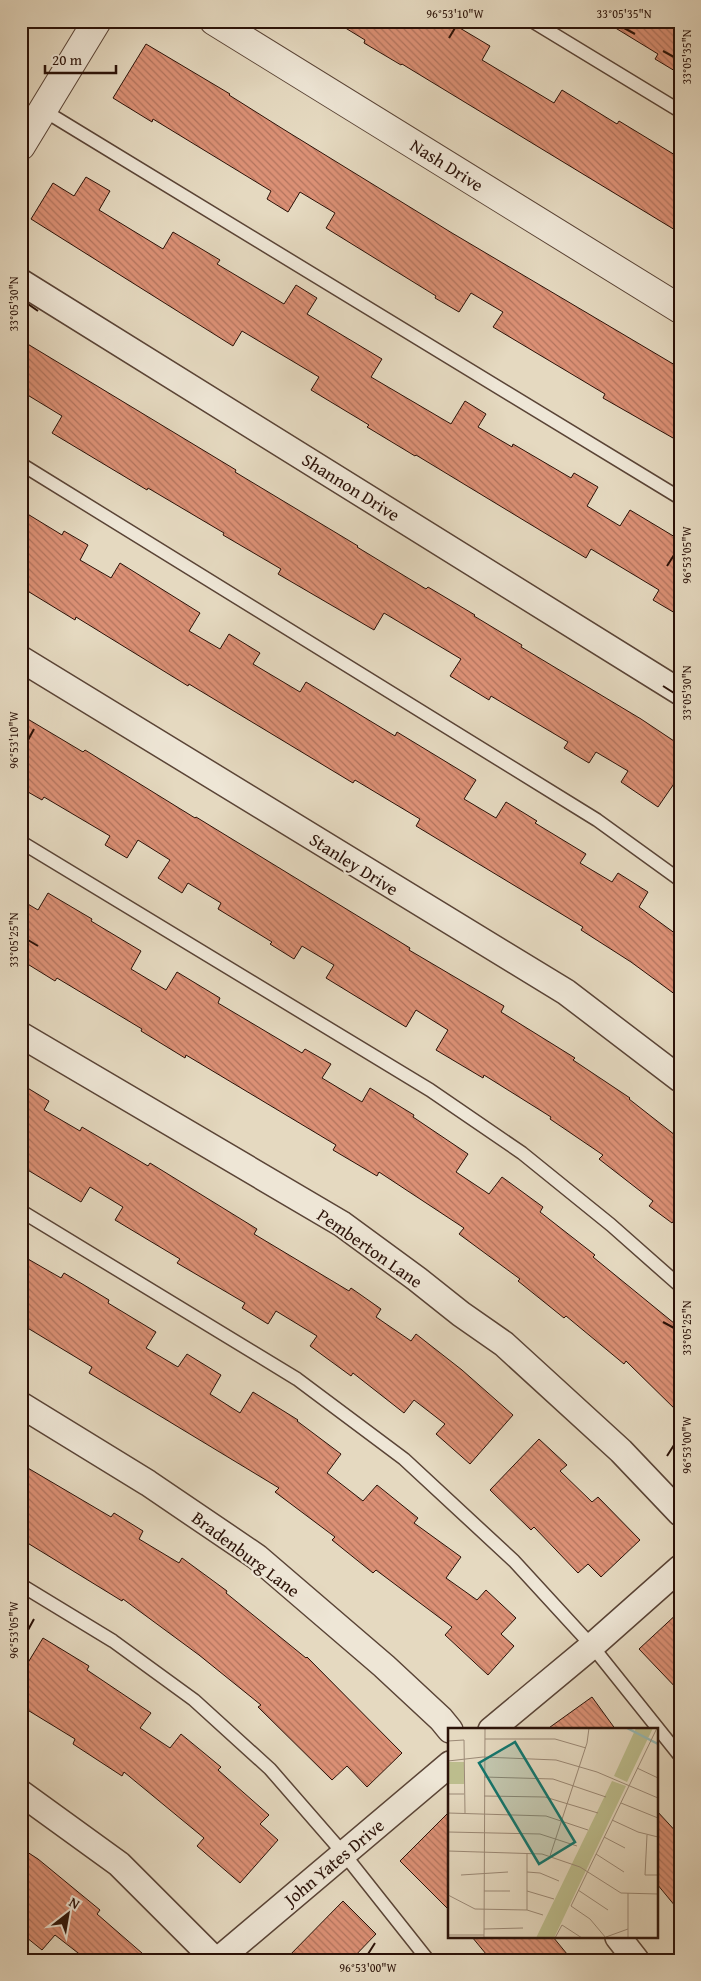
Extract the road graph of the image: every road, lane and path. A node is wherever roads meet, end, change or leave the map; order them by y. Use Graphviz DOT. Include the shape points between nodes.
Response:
graph roads {
  1 [pos="97,21"];
  2 [pos="214,21"];
  3 [pos="532,21"];
  4 [pos="43,110"];
  5 [pos="680,111"];
  6 [pos="21,146"];
  7 [pos="21,282"];
  8 [pos="680,309"];
  9 [pos="21,464"];
  10 [pos="680,498"];
  11 [pos="21,659"];
  12 [pos="680,692"];
  13 [pos="21,842"];
  14 [pos="680,880"];
  15 [pos="21,1035"];
  16 [pos="680,1079"];
  17 [pos="21,1211"];
  18 [pos="680,1286"];
  19 [pos="21,1406"];
  20 [pos="680,1513"];
  21 [pos="680,1568"];
  22 [pos="21,1586"];
  23 [pos="592,1646"];
  24 [pos="448,1728"];
  25 [pos="493,1728"];
  26 [pos="658,1728"];
  27 [pos="658,1728"];
  28 [pos="680,1756"];
  29 [pos="448,1766"];
  30 [pos="21,1794"];
  31 [pos="344,1854"];
  32 [pos="619,1938"];
  33 [pos="216,1960"];
  34 [pos="428,1960"];
  35 [pos="636,1960"];
  1 -- 4 [label="street"];
  2 -- 8 [label="street, Nash Drive"];
  3 -- 5 [label="lane"];
  4 -- 6 [label="street"];
  4 -- 10 [label="lane"];
  7 -- 12 [label="street, Shannon Drive"];
  9 -- 14 [label="lane" via="597,820"];
  11 -- 16 [label="street, Stanley Drive" via="566,992"];
  13 -- 18 [label="lane" via="430,1090 522,1153"];
  15 -- 20 [label="street, Pemberton Lane" via="342,1224 504,1344 621,1451"];
  17 -- 23 [label="lane" via="297,1379 404,1459 514,1561"];
  19 -- 24 [label="street, Bradenburg Lane" via="148,1483 257,1557 384,1666"];
  21 -- 23 [label="street"];
  22 -- 31 [label="lane" via="113,1641 194,1700 270,1769"];
  23 -- 25 [label="street"];
  23 -- 26 [label="lane"];
  27 -- 28 [label="lane"];
  29 -- 31 [label="street, John Yates Drive"];
  30 -- 33 [label="street" via="119,1864"];
  31 -- 33 [label="street, John Yates Drive"];
  31 -- 34 [label="lane"];
  32 -- 35 [label="street"];
}
